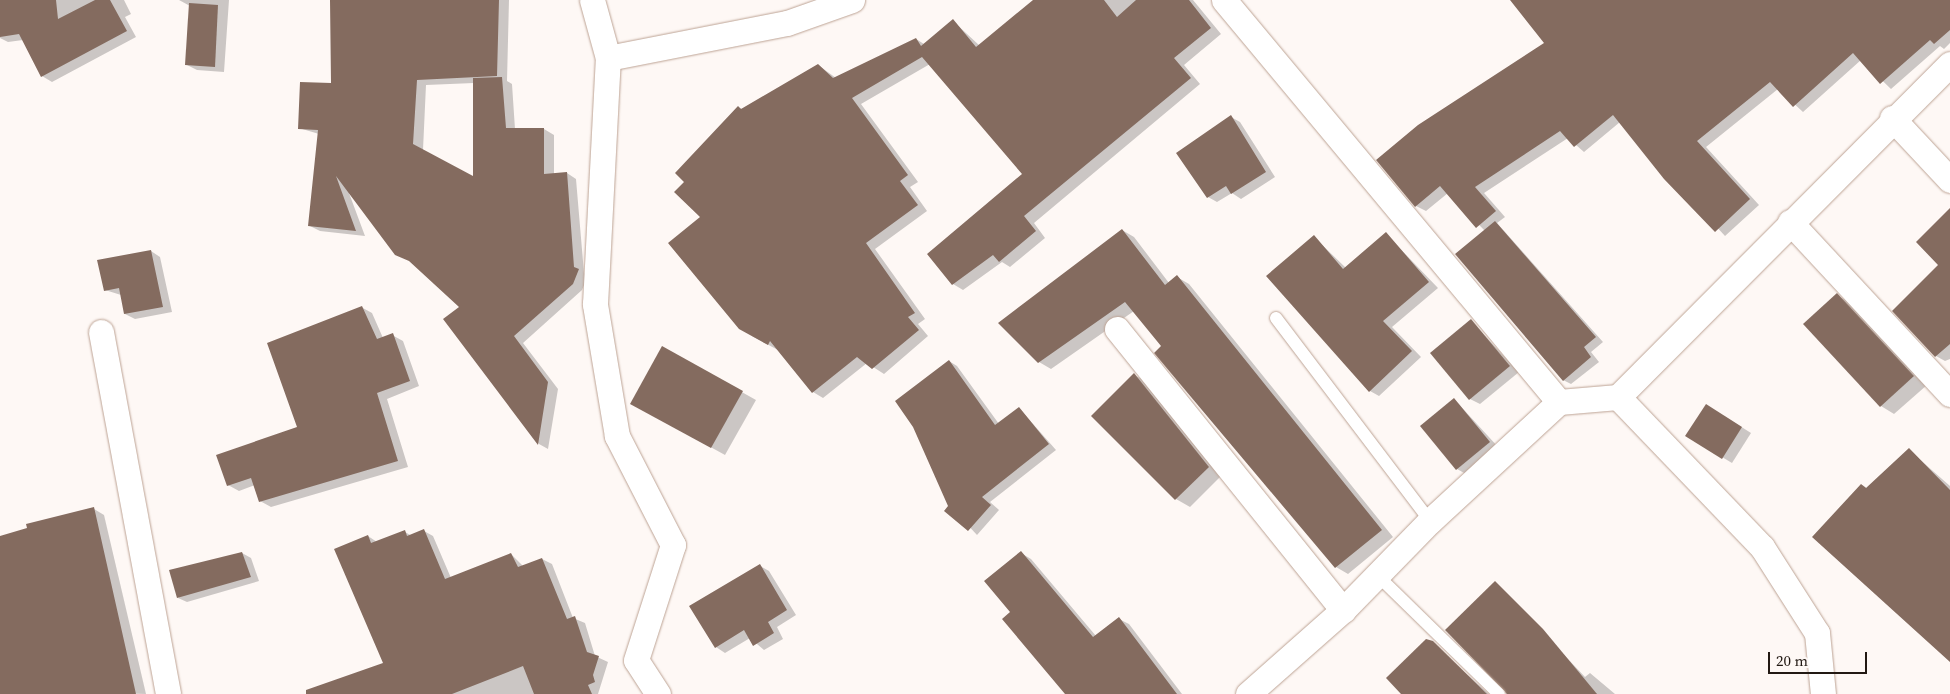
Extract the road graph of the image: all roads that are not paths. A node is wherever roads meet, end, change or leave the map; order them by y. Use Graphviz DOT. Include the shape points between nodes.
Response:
graph roads {
  1 [pos="592,0"];
  2 [pos="852,0"];
  3 [pos="1224,0"];
  4 [pos="608,58"];
  5 [pos="1950,64"];
  6 [pos="1892,118"];
  7 [pos="1950,180"];
  8 [pos="1790,222"];
  9 [pos="1276,318"];
  10 [pos="1117,329"];
  11 [pos="101,332"];
  12 [pos="1950,394"];
  13 [pos="1618,397"];
  14 [pos="1559,402"];
  15 [pos="1430,521"];
  16 [pos="1378,576"];
  17 [pos="1343,610"];
  18 [pos="168,694"];
  19 [pos="658,694"];
  20 [pos="1248,694"];
  21 [pos="1499,694"];
  22 [pos="1823,694"];
  1 -- 4 [label="street"];
  2 -- 4 [label="street" via="787,23"];
  3 -- 14 [label="street"];
  4 -- 19 [label="street" via="595,304 617,436 673,545 636,660"];
  5 -- 6 [label="street"];
  6 -- 7 [label="street"];
  6 -- 8 [label="street"];
  8 -- 12 [label="street"];
  8 -- 13 [label="street"];
  9 -- 15 [label="lane"];
  10 -- 17 [label="street"];
  11 -- 18 [label="street"];
  13 -- 14 [label="street"];
  13 -- 22 [label="street" via="1762,547 1817,633"];
  14 -- 15 [label="street"];
  15 -- 16 [label="street"];
  16 -- 17 [label="street"];
  16 -- 21 [label="lane"];
  17 -- 20 [label="street"];
}
